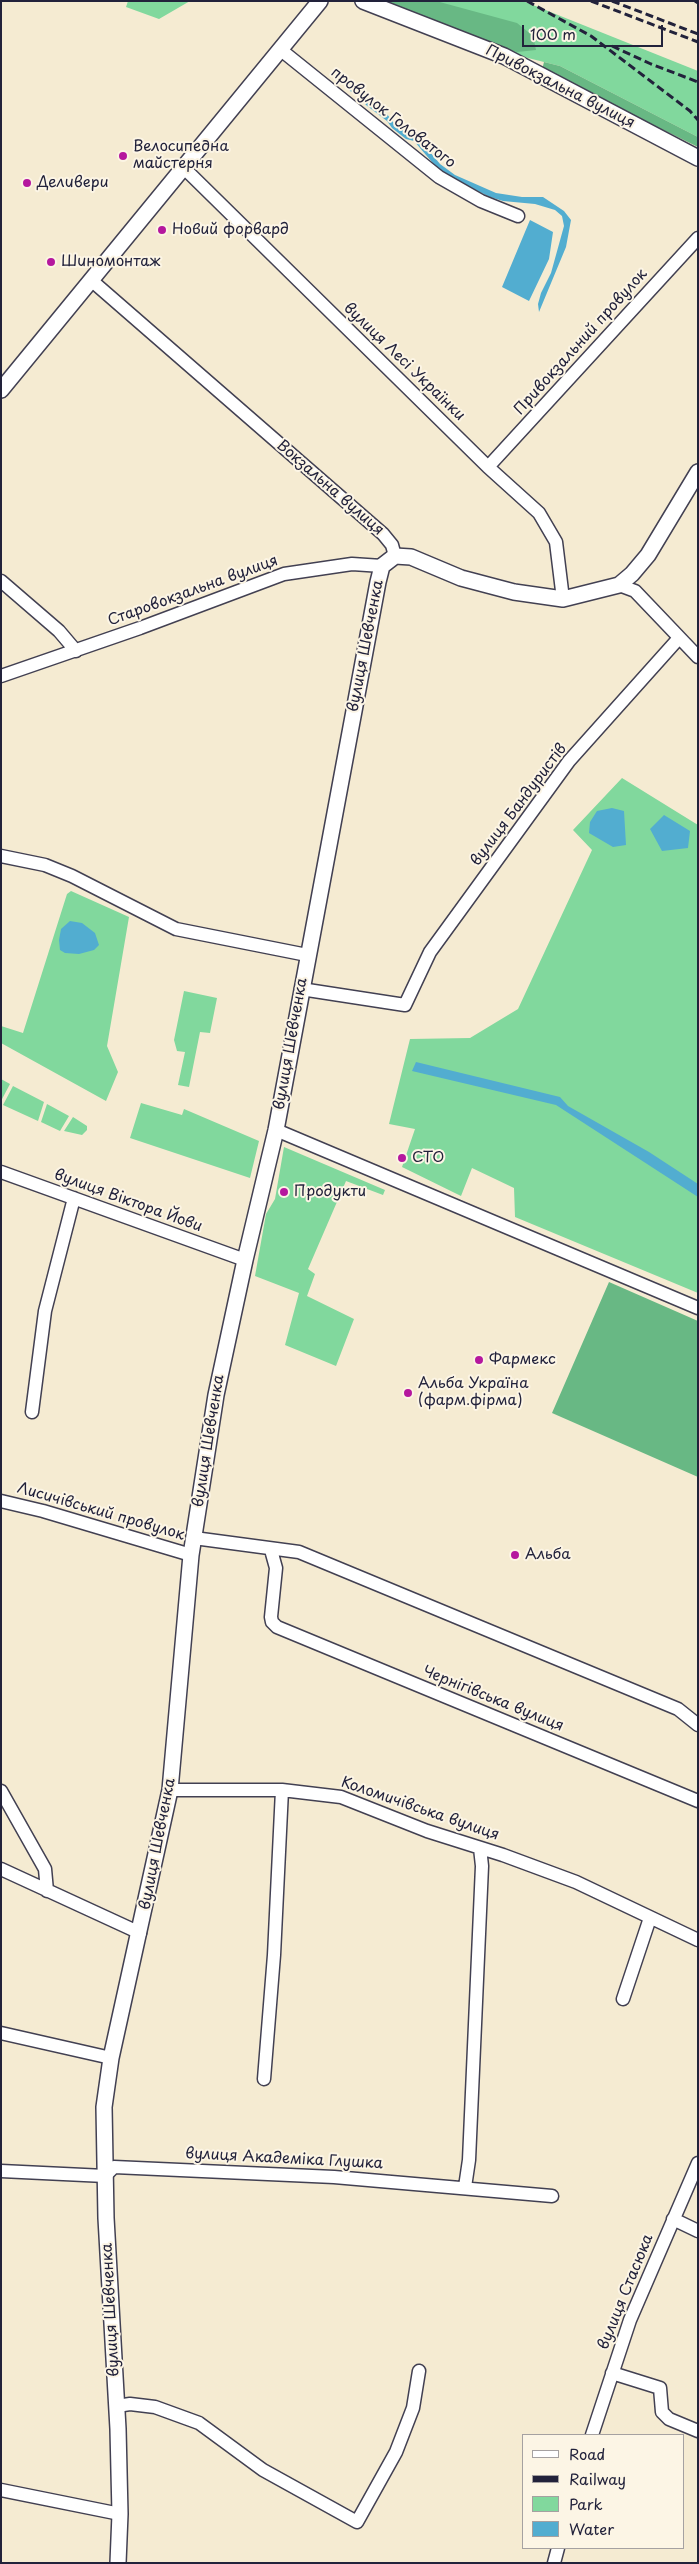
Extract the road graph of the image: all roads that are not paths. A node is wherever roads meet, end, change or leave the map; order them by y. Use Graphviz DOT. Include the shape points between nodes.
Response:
graph roads {
  1 [pos="320,1"];
  2 [pos="364,1"];
  3 [pos="281,50"];
  4 [pos="698,158"];
  5 [pos="184,168"];
  6 [pos="518,216"];
  7 [pos="698,238"];
  8 [pos="91,280"];
  9 [pos="1,390"];
  10 [pos="488,467"];
  11 [pos="698,472"];
  12 [pos="395,556"];
  13 [pos="382,566"];
  14 [pos="1,581"];
  15 [pos="619,585"];
  16 [pos="563,599"];
  17 [pos="679,638"];
  18 [pos="76,651"];
  19 [pos="698,657"];
  20 [pos="1,676"];
  21 [pos="1,856"];
  22 [pos="308,955"];
  23 [pos="301,988"];
  24 [pos="276,1130"];
  25 [pos="1,1172"];
  26 [pos="74,1198"];
  27 [pos="244,1260"];
  28 [pos="698,1308"];
  29 [pos="32,1412"];
  30 [pos="1,1501"];
  31 [pos="194,1538"];
  32 [pos="272,1550"];
  33 [pos="191,1556"];
  34 [pos="698,1725"];
  35 [pos="170,1790"];
  36 [pos="282,1790"];
  37 [pos="1,1791"];
  38 [pos="698,1801"];
  39 [pos="480,1848"];
  40 [pos="1,1869"];
  41 [pos="47,1891"];
  42 [pos="650,1918"];
  43 [pos="140,1933"];
  44 [pos="698,1940"];
  45 [pos="623,1999"];
  46 [pos="1,2033"];
  47 [pos="111,2058"];
  48 [pos="264,2079"];
  49 [pos="698,2163"];
  50 [pos="1,2172"];
  51 [pos="105,2176"];
  52 [pos="466,2187"];
  53 [pos="552,2196"];
  54 [pos="673,2219"];
  55 [pos="698,2231"];
  56 [pos="612,2374"];
  57 [pos="418,2376"];
  58 [pos="117,2406"];
  59 [pos="698,2431"];
  60 [pos="592,2434"];
  61 [pos="1,2490"];
  62 [pos="120,2514"];
  63 [pos="558,2549"];
  64 [pos="118,2563"];
  65 [pos="554,2563"];
  1 -- 3 [label="main road"];
  2 -- 4 [label="main road, Привокзальна вулиця" via="504,56"];
  3 -- 5 [label="main road"];
  3 -- 6 [label="street, провулок Головатого" via="439,177 481,201"];
  5 -- 8 [label="main road"];
  5 -- 10 [label="street, вулиця Лесі Українки"];
  7 -- 10 [label="street, Привокзальний провулок"];
  8 -- 9 [label="main road"];
  8 -- 12 [label="street, Вокзальна вулиця" via="383,534 392,545"];
  10 -- 16 [label="street, вулиця Лесі Українки" via="539,513 556,542"];
  11 -- 15 [label="main road" via="648,555"];
  12 -- 13 [label="main road, вулиця Шевченка"];
  12 -- 16 [label="main road" via="410,557 470,581"];
  13 -- 18 [label="street, Старовокзальна вулиця" via="352,564 284,574"];
  13 -- 22 [label="main road, вулиця Шевченка"];
  14 -- 18 [label="street" via="59,631"];
  15 -- 16 [label="main road"];
  15 -- 17 [label="street" via="635,592"];
  17 -- 19 [label="street"];
  17 -- 23 [label="street, вулиця Бандуристів" via="569,762 430,952 405,1006"];
  18 -- 20 [label="street, Старовокзальна вулиця"];
  21 -- 22 [label="street" via="45,865 72,876 176,929"];
  22 -- 23 [label="main road, вулиця Шевченка"];
  23 -- 24 [label="main road, вулиця Шевченка"];
  24 -- 27 [label="main road, вулиця Шевченка"];
  24 -- 28 [label="street"];
  25 -- 26 [label="street, вулиця Віктора Йови"];
  26 -- 27 [label="street, вулиця Віктора Йови"];
  26 -- 29 [label="street" via="45,1311"];
  27 -- 31 [label="main road, вулиця Шевченка" via="216,1395"];
  30 -- 33 [label="street, Лисичівський провулок"];
  31 -- 32 [label="street"];
  31 -- 33 [label="main road, вулиця Шевченка"];
  32 -- 34 [label="street" via="299,1552 678,1709"];
  32 -- 38 [label="street, Чернігівська вулиця" via="276,1568 271,1617 276,1627"];
  33 -- 35 [label="main road, вулиця Шевченка"];
  35 -- 36 [label="street, Коломичівська вулиця"];
  35 -- 43 [label="main road, вулиця Шевченка"];
  36 -- 39 [label="street, Коломичівська вулиця" via="341,1797"];
  36 -- 48 [label="street"];
  37 -- 41 [label="street" via="45,1869"];
  39 -- 42 [label="street, Коломичівська вулиця" via="576,1882"];
  39 -- 52 [label="street" via="482,1866 470,2160"];
  40 -- 41 [label="street"];
  41 -- 43 [label="street"];
  42 -- 44 [label="street, Коломичівська вулиця"];
  42 -- 45 [label="street"];
  43 -- 47 [label="main road, вулиця Шевченка"];
  46 -- 47 [label="street"];
  47 -- 51 [label="main road, вулиця Шевченка" via="104,2107"];
  49 -- 54 [label="street, вулиця Стасюка"];
  50 -- 51 [label="street"];
  51 -- 52 [label="street, вулиця Академіка Глушка" via="114,2167 334,2176"];
  51 -- 58 [label="main road, вулиця Шевченка"];
  52 -- 53 [label="street, вулиця Академіка Глушка"];
  54 -- 55 [label="street"];
  54 -- 56 [label="street, вулиця Стасюка" via="630,2320"];
  56 -- 59 [label="street" via="660,2388 662,2412 669,2419"];
  56 -- 60 [label="street, вулиця Стасюка"];
  57 -- 58 [label="street" via="413,2408 391,2464 357,2522 263,2470 199,2423 155,2407"];
  58 -- 62 [label="main road, вулиця Шевченка"];
  61 -- 62 [label="street"];
  62 -- 64 [label="main road, вулиця Шевченка"];
  63 -- 65 [label="street"];
}
